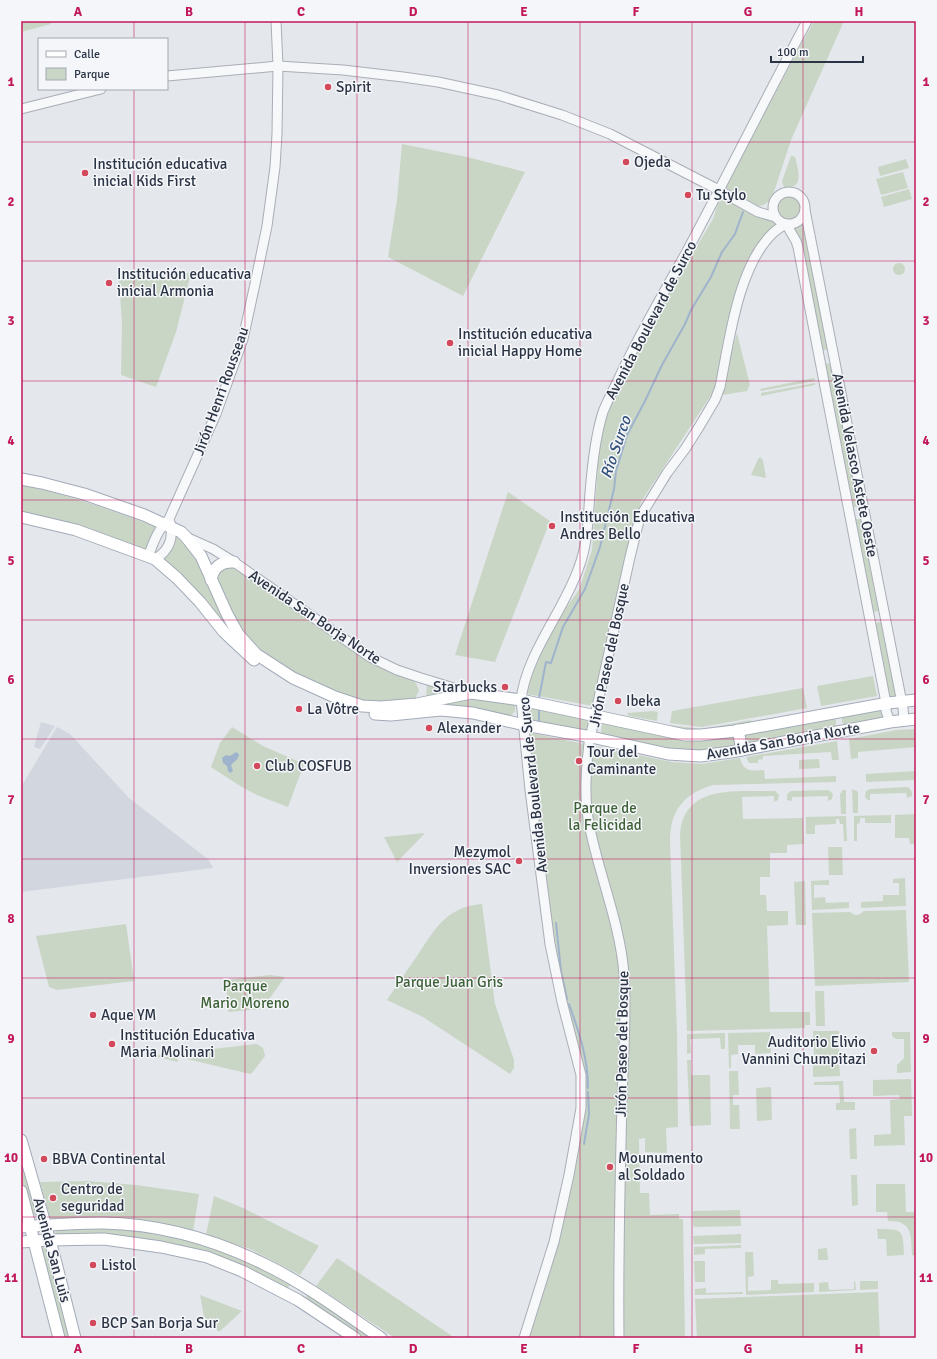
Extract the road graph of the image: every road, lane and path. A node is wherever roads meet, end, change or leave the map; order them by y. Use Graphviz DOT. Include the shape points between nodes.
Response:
graph roads {
  1 [pos="276,21"];
  2 [pos="807,21"];
  3 [pos="278,66"];
  4 [pos="168,76"];
  5 [pos="97,90"];
  6 [pos="21,109"];
  7 [pos="720,190"];
  8 [pos="774,203"];
  9 [pos="746,206"];
  10 [pos="805,210"];
  11 [pos="775,217"];
  12 [pos="786,224"];
  13 [pos="773,232"];
  14 [pos="793,235"];
  15 [pos="21,479"];
  16 [pos="21,517"];
  17 [pos="168,523"];
  18 [pos="186,536"];
  19 [pos="152,558"];
  20 [pos="234,562"];
  21 [pos="212,580"];
  22 [pos="471,693"];
  23 [pos="916,696"];
  24 [pos="901,699"];
  25 [pos="521,700"];
  26 [pos="916,700"];
  27 [pos="886,703"];
  28 [pos="837,712"];
  29 [pos="596,716"];
  30 [pos="904,720"];
  31 [pos="916,720"];
  32 [pos="890,722"];
  33 [pos="524,725"];
  34 [pos="738,730"];
  35 [pos="841,731"];
  36 [pos="591,737"];
  37 [pos="742,750"];
  38 [pos="21,1140"];
  39 [pos="21,1191"];
  40 [pos="45,1226"];
  41 [pos="26,1227"];
  42 [pos="49,1240"];
  43 [pos="34,1241"];
  44 [pos="21,1242"];
  45 [pos="59,1338"];
  46 [pos="75,1338"];
  47 [pos="355,1338"];
  48 [pos="382,1338"];
  49 [pos="524,1338"];
  50 [pos="619,1338"];
  1 -- 3 [label="street, Jirón Henri Rousseau"];
  2 -- 7 [label="street, Avenida Boulevard de Surco"];
  3 -- 4 [label="street"];
  3 -- 7 [label="street" via="403,77 498,95 610,134"];
  3 -- 17 [label="street, Jirón Henri Rousseau" via="275,167 267,226 243,339 216,414"];
  5 -- 6 [label="street"];
  7 -- 9 [label="street"];
  7 -- 25 [label="street, Avenida Boulevard de Surco" via="632,351 604,412 597,437 586,541 579,566 530,666"];
  8 -- 9 [label="street" via="761,208"];
  8 -- 10 [label="street" via="780,194 792,192 803,200"];
  8 -- 11 [label="street" via="772,208"];
  9 -- 11 [label="street"];
  10 -- 12 [label="street" via="801,219"];
  10 -- 24 [label="street, Avenida Velasco Astete Oeste"];
  11 -- 12 [label="street"];
  12 -- 13 [label="street, Jirón Paseo del Bosque"];
  12 -- 14 [label="street, Avenida Velasco Astete Oeste"];
  13 -- 14 [label="street" via="780,231"];
  13 -- 29 [label="street, Jirón Paseo del Bosque" via="755,257 743,284 715,400 640,517"];
  14 -- 27 [label="street, Avenida Velasco Astete Oeste" via="799,254"];
  15 -- 17 [label="main road, Avenida San Borja Norte" via="84,494"];
  16 -- 19 [label="main road, Avenida San Borja Norte" via="76,530"];
  17 -- 18 [label="main road, Avenida San Borja Norte"];
  17 -- 19 [label="street, Jirón Henri Rousseau" via="154,540"];
  17 -- 19 [label="street, Jirón Henri Rousseau" via="172,535 168,547"];
  18 -- 20 [label="street, Avenida San Borja Norte"];
  18 -- 21 [label="main road, Avenida San Borja Norte"];
  19 -- 33 [label="main road, Avenida San Borja Norte" via="177,578 224,632 252,659 290,683 334,703 367,713 391,715 441,710 473,713"];
  20 -- 21 [label="main road" via="218,565 213,572"];
  20 -- 22 [label="street, Avenida San Borja Norte" via="370,657 409,674"];
  21 -- 22 [label="main road, Avenida San Borja Norte" via="238,634 256,654 292,678 335,697 362,706 381,707 417,704"];
  22 -- 25 [label="main road, Avenida San Borja Norte"];
  23 -- 24 [label="main road"];
  24 -- 26 [label="main road, Avenida San Borja Norte"];
  24 -- 27 [label="main road, Avenida San Borja Norte"];
  24 -- 30 [label="street, Avenida Velasco Astete Oeste"];
  25 -- 29 [label="main road, Avenida San Borja Norte"];
  25 -- 33 [label="street, Avenida Boulevard de Surco"];
  27 -- 28 [label="main road, Avenida San Borja Norte"];
  27 -- 32 [label="street, Avenida Velasco Astete Oeste"];
  28 -- 34 [label="main road, Avenida San Borja Norte"];
  28 -- 35 [label="main road"];
  29 -- 34 [label="main road, Avenida San Borja Norte" via="685,735 701,736"];
  29 -- 36 [label="street, Jirón Paseo del Bosque"];
  30 -- 31 [label="main road, Avenida San Borja Norte"];
  30 -- 32 [label="main road, Avenida San Borja Norte"];
  32 -- 35 [label="main road, Avenida San Borja Norte"];
  33 -- 36 [label="main road, Avenida San Borja Norte"];
  33 -- 49 [label="street, Avenida Boulevard de Surco" via="550,944 581,1075 582,1096 569,1175 554,1242"];
  34 -- 37 [label="main road"];
  35 -- 37 [label="main road, Avenida San Borja Norte"];
  36 -- 37 [label="main road, Avenida San Borja Norte" via="668,754 700,756"];
  36 -- 50 [label="street, Jirón Paseo del Bosque" via="585,785 588,813 618,934 624,974"];
  38 -- 40 [label="main road, Avenida San Luis"];
  39 -- 41 [label="main road, Avenida San Luis"];
  40 -- 41 [label="main road"];
  40 -- 42 [label="main road, Avenida San Luis"];
  40 -- 48 [label="main road" via="115,1224 164,1230 214,1243 267,1265"];
  41 -- 43 [label="main road, Avenida San Luis"];
  42 -- 43 [label="main road"];
  42 -- 46 [label="main road, Avenida San Luis"];
  42 -- 47 [label="main road" via="104,1239 162,1247 207,1257 242,1271 298,1300"];
  43 -- 44 [label="main road"];
  43 -- 45 [label="main road, Avenida San Luis"];
}
